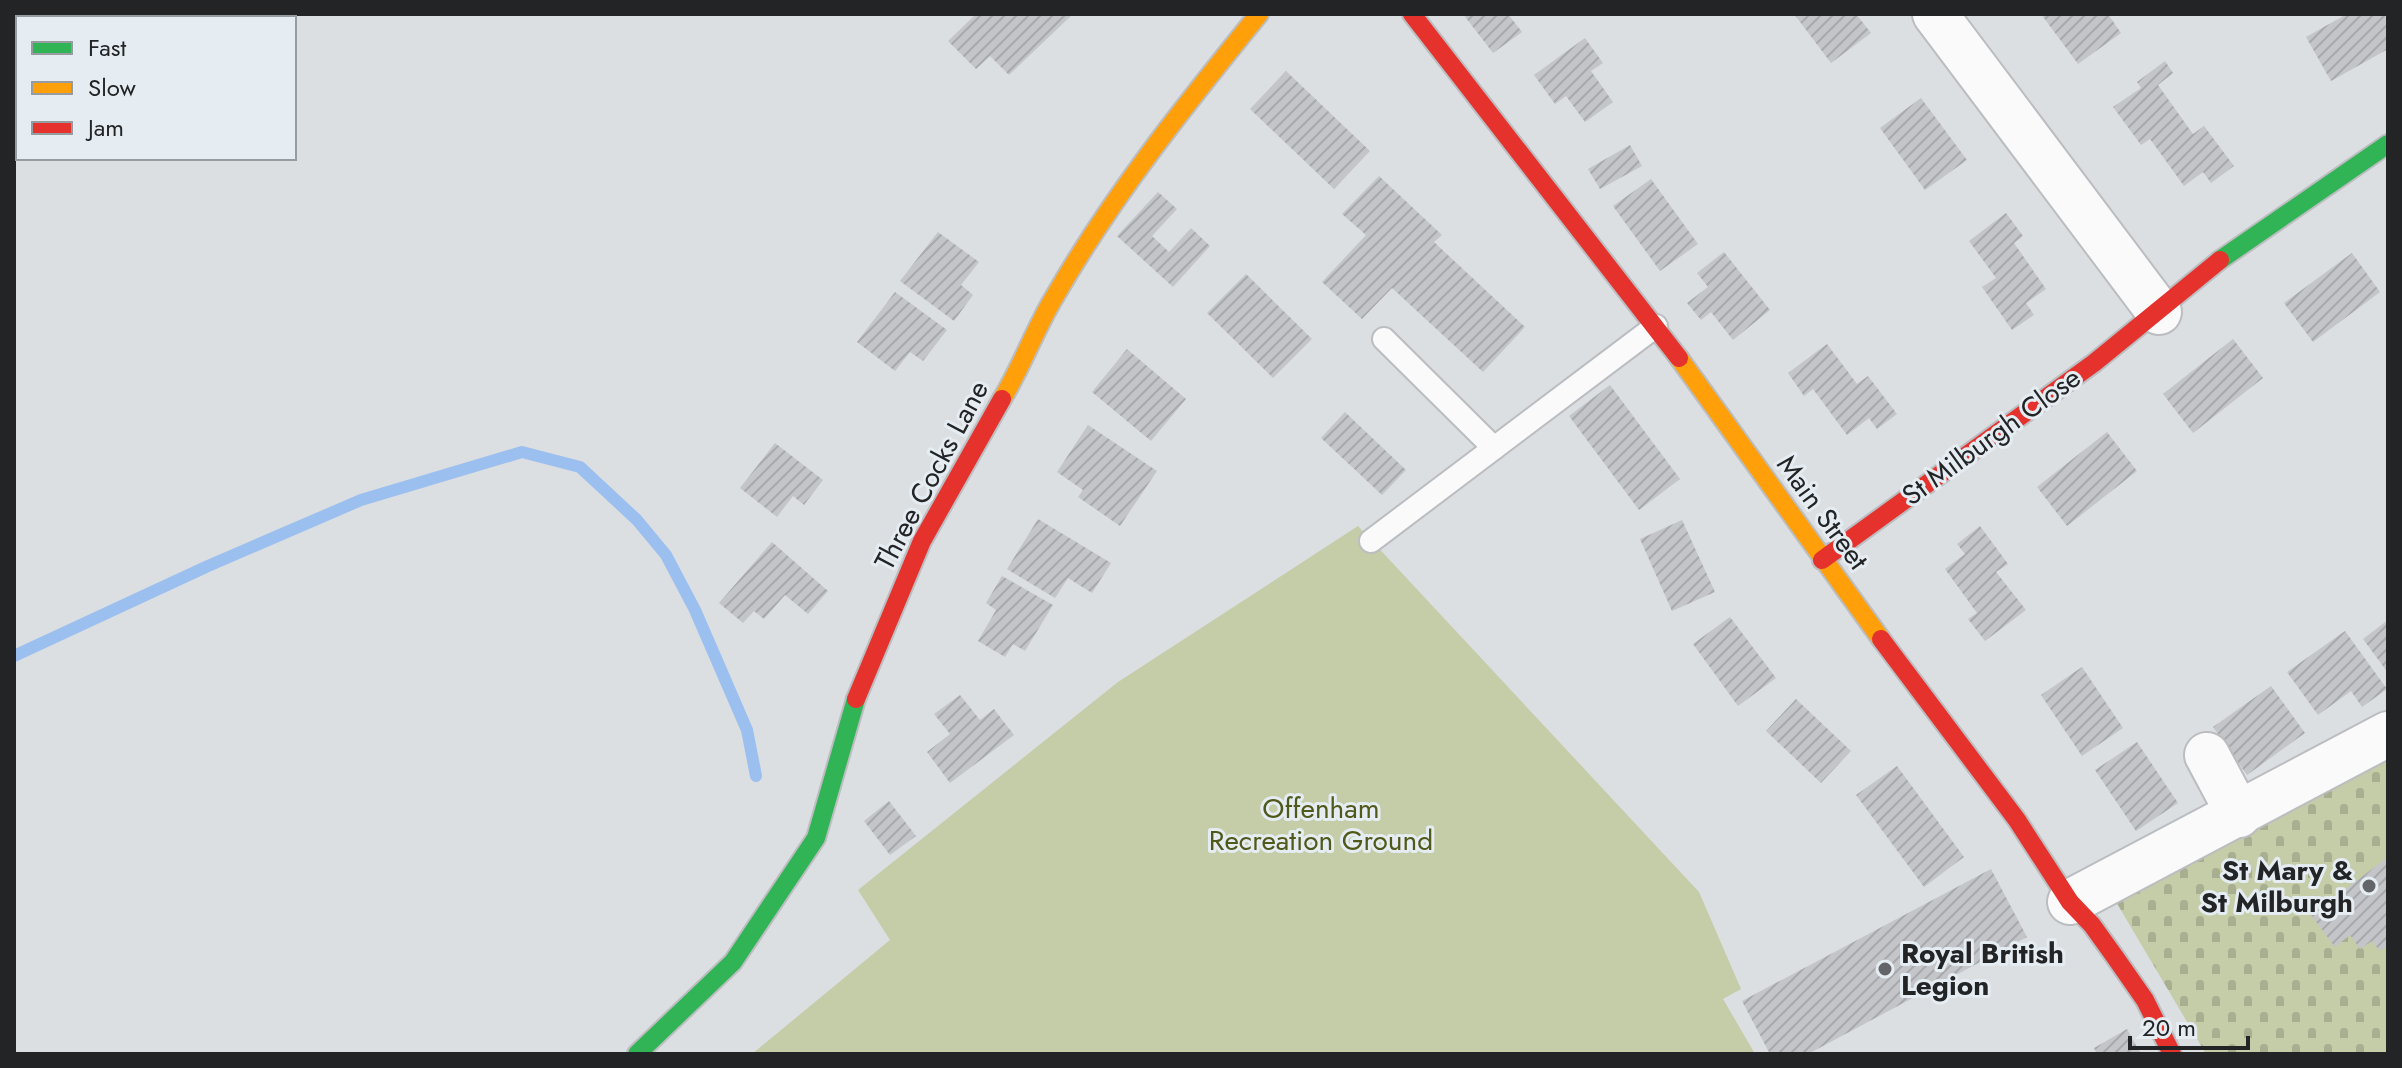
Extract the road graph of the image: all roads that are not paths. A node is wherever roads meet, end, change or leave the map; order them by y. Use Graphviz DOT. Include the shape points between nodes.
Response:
graph roads {
  1 [pos="1259,14"];
  2 [pos="1412,14"];
  3 [pos="1935,14"];
  4 [pos="2388,144"];
  5 [pos="2159,312"];
  6 [pos="1656,326"];
  7 [pos="1384,339"];
  8 [pos="1494,448"];
  9 [pos="1371,541"];
  10 [pos="1822,560"];
  11 [pos="2388,734"];
  12 [pos="2207,755"];
  13 [pos="2239,815"];
  14 [pos="2070,902"];
  15 [pos="637,1054"];
  16 [pos="2172,1054"];
  1 -- 15 [label="street, Three Cocks Lane" via="1183,107 1108,212 1054,297 922,541 850,714 816,838 733,962"];
  2 -- 6 [label="street, Main Street"];
  3 -- 5 [label="street"];
  4 -- 5 [label="street, St Milburgh Close" via="2218,262"];
  5 -- 10 [label="street, St Milburgh Close"];
  6 -- 8 [label="lane"];
  6 -- 10 [label="street, Main Street"];
  7 -- 8 [label="lane"];
  8 -- 9 [label="lane"];
  10 -- 14 [label="street, Main Street" via="2017,820"];
  11 -- 13 [label="street"];
  12 -- 13 [label="street"];
  13 -- 14 [label="street"];
  14 -- 16 [label="street, Main Street" via="2145,1000"];
}
